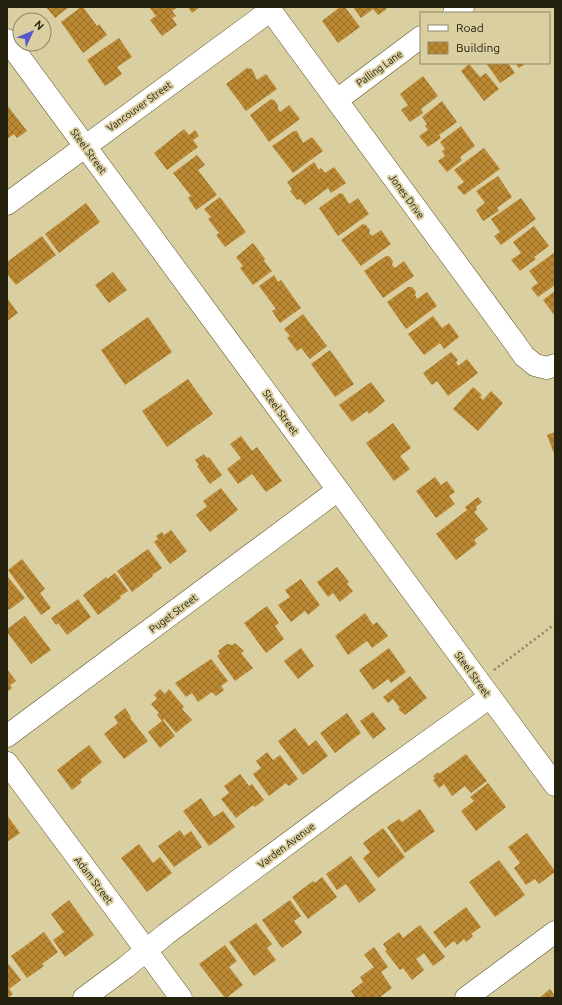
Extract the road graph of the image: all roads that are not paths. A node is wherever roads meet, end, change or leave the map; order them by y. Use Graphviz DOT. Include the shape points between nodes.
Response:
graph roads {
  1 [pos="270,9"];
  2 [pos="420,39"];
  3 [pos="7,40"];
  4 [pos="337,100"];
  5 [pos="86,146"];
  6 [pos="7,204"];
  7 [pos="555,365"];
  8 [pos="338,490"];
  9 [pos="490,696"];
  10 [pos="7,736"];
  11 [pos="7,763"];
  12 [pos="555,785"];
  13 [pos="555,932"];
  14 [pos="146,950"];
  15 [pos="84,998"];
  16 [pos="181,998"];
  17 [pos="466,998"];
  1 -- 4 [label="street, Jones Drive"];
  1 -- 5 [label="street, Vancouver Street"];
  2 -- 4 [label="street, Palling Lane"];
  3 -- 5 [label="street, Steel Street"];
  4 -- 7 [label="street, Jones Drive" via="524,356 535,365 547,368"];
  5 -- 6 [label="street, Vancouver Street"];
  5 -- 8 [label="street, Steel Street"];
  8 -- 9 [label="street, Steel Street"];
  8 -- 10 [label="street, Puget Street"];
  9 -- 12 [label="street, Steel Street"];
  9 -- 14 [label="street, Varden Avenue"];
  11 -- 14 [label="street, Adam Street"];
  13 -- 17 [label="street"];
  14 -- 15 [label="street, Varden Avenue"];
  14 -- 16 [label="street, Adam Street"];
}
